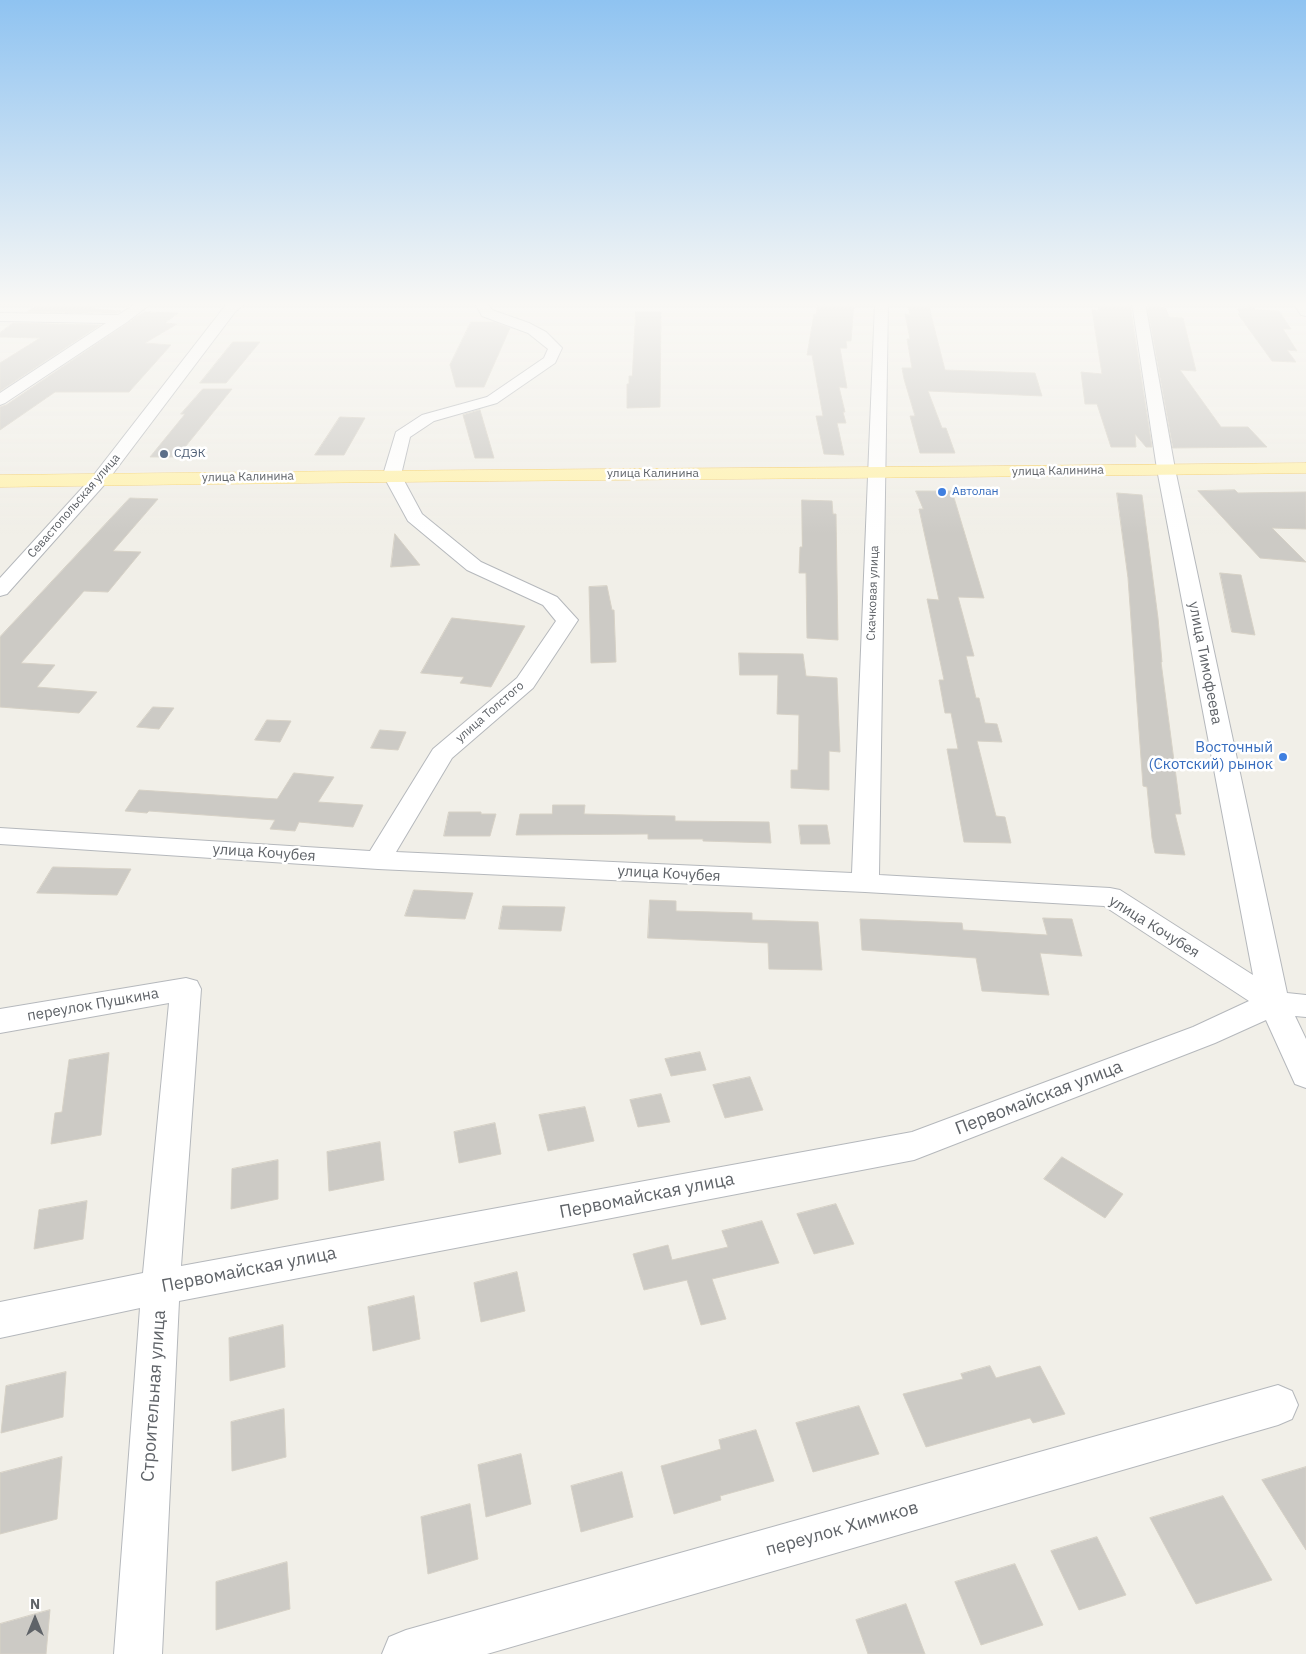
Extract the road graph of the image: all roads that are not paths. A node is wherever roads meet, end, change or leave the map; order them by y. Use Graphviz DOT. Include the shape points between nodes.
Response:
graph roads {
  1 [pos="30,380"];
  2 [pos="175,380"];
  3 [pos="521,380"];
  4 [pos="879,380"];
  5 [pos="1152,380"];
  6 [pos="0,400"];
  7 [pos="1306,468"];
  8 [pos="1166,469"];
  9 [pos="876,473"];
  10 [pos="392,475"];
  11 [pos="99,480"];
  12 [pos="0,481"];
  13 [pos="0,590"];
  14 [pos="0,836"];
  15 [pos="378,860"];
  16 [pos="865,883"];
  17 [pos="186,989"];
  18 [pos="1290,1004"];
  19 [pos="0,1021"];
  20 [pos="1306,1074"];
  21 [pos="161,1287"];
  22 [pos="0,1320"];
  23 [pos="1278,1405"];
  24 [pos="138,1654"];
  25 [pos="406,1654"];
  1 -- 6 [label="street"];
  2 -- 11 [label="street, Севастопольская улица"];
  3 -- 10 [label="street" via="492,400 428,418 402,435"];
  4 -- 9 [label="street, Скачковая улица"];
  5 -- 8 [label="street, улица Тимофеева"];
  7 -- 8 [label="main road, улица Калинина"];
  8 -- 9 [label="main road, улица Калинина"];
  8 -- 18 [label="street, улица Тимофеева"];
  9 -- 10 [label="main road, улица Калинина"];
  9 -- 16 [label="street, Скачковая улица"];
  10 -- 11 [label="main road, улица Калинина"];
  10 -- 15 [label="street, улица Толстого" via="415,517 474,566 550,601 567,620 525,683 442,754"];
  11 -- 12 [label="main road, улица Калинина"];
  11 -- 13 [label="street, Севастопольская улица"];
  14 -- 15 [label="street, улица Кочубея"];
  15 -- 16 [label="street, улица Кочубея"];
  16 -- 18 [label="street, улица Кочубея" via="1110,897"];
  17 -- 19 [label="street, переулок Пушкина"];
  17 -- 21 [label="street, Строительная улица"];
  18 -- 20 [label="street, улица Тимофеева"];
  18 -- 21 [label="street, Первомайская улица" via="914,1146"];
  21 -- 22 [label="street, Первомайская улица"];
  21 -- 24 [label="street, Строительная улица"];
  23 -- 25 [label="street, переулок Химиков"];
}
